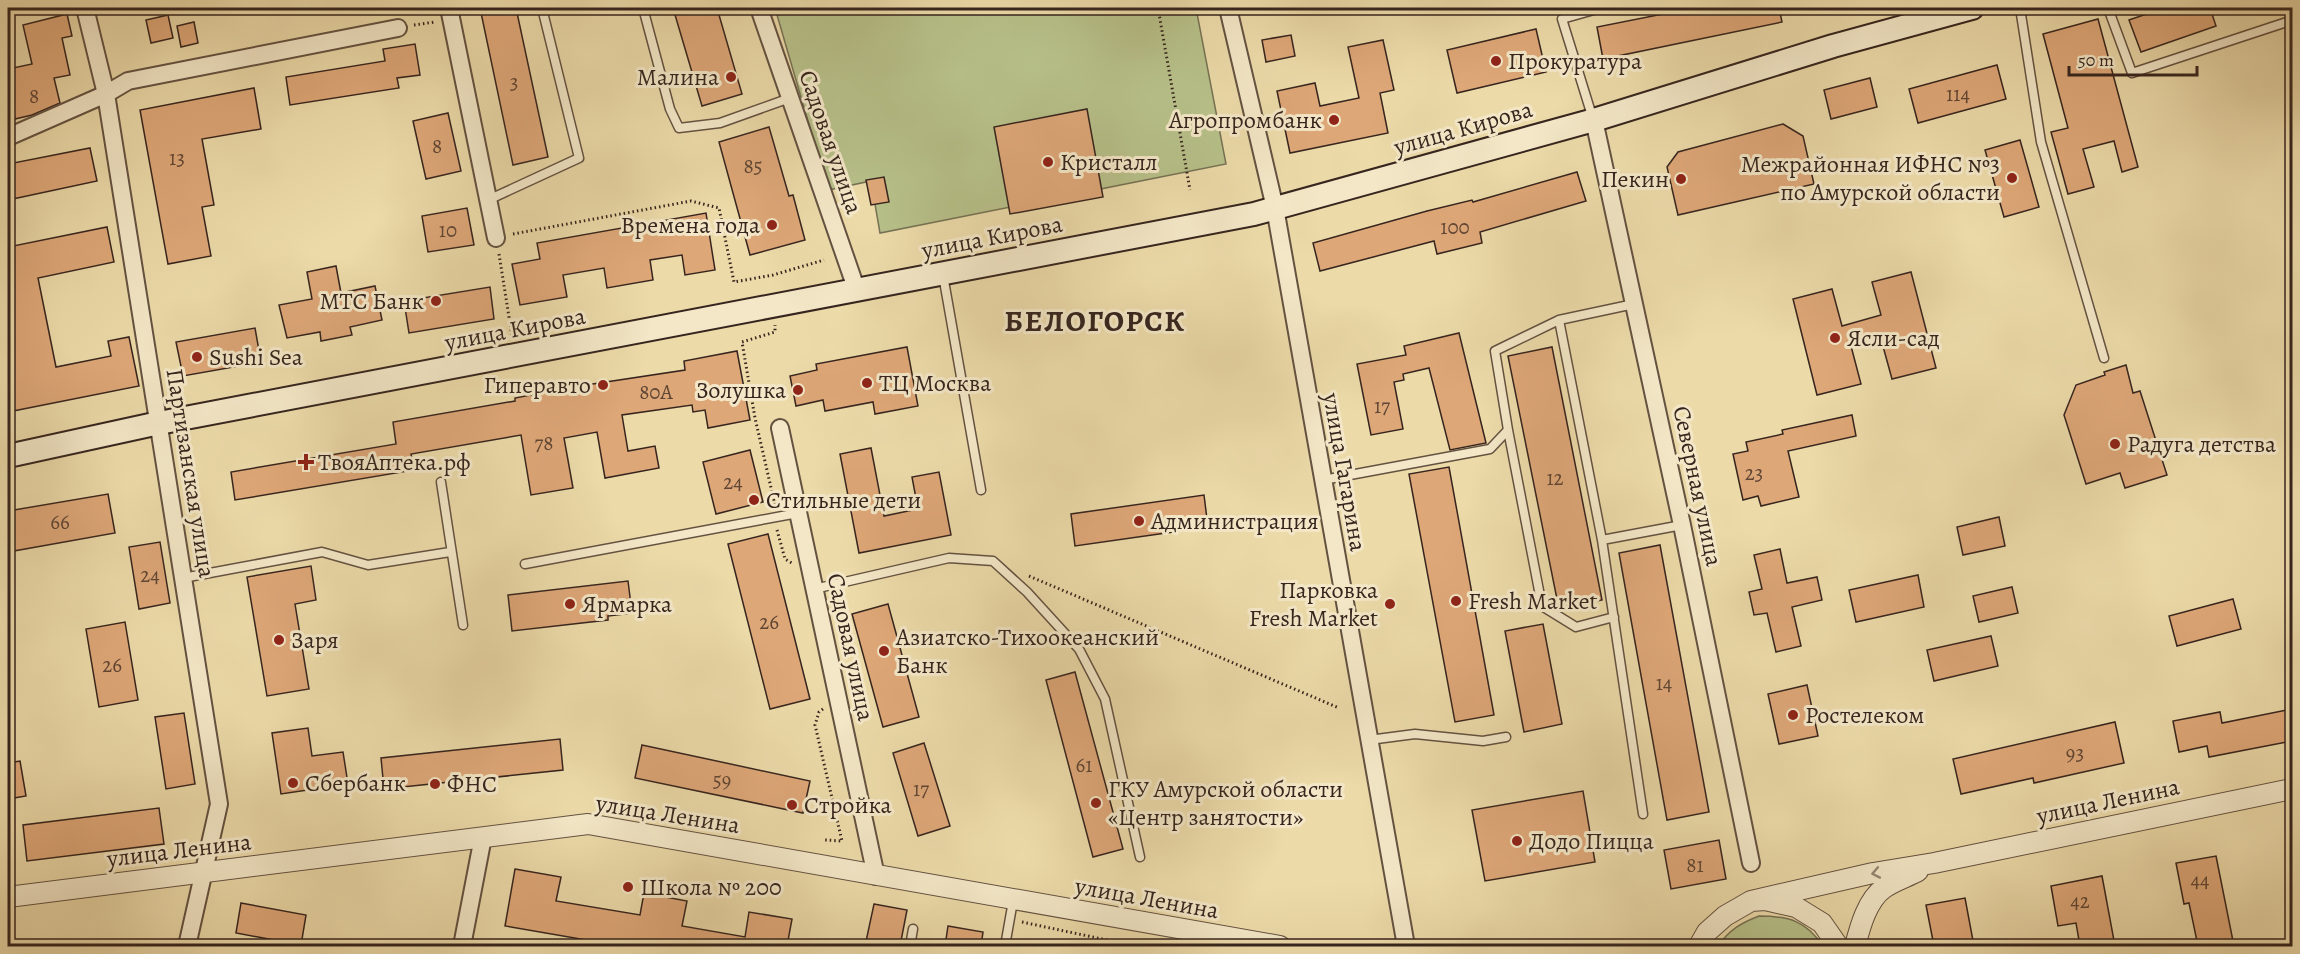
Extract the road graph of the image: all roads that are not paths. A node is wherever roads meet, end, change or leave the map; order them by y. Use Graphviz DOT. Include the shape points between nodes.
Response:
graph roads {
  1 [pos="86,8"];
  2 [pos="542,8"];
  3 [pos="643,8"];
  4 [pos="759,8"];
  5 [pos="1228,8"];
  6 [pos="1601,8"];
  7 [pos="1972,8"];
  8 [pos="2020,8"];
  9 [pos="2108,8"];
  10 [pos="450,13"];
  11 [pos="398,28"];
  12 [pos="2292,31"];
  13 [pos="106,94"];
  14 [pos="790,98"];
  15 [pos="1594,120"];
  16 [pos="8,136"];
  17 [pos="488,200"];
  18 [pos="1275,208"];
  19 [pos="496,237"];
  20 [pos="943,274"];
  21 [pos="857,291"];
  22 [pos="1634,304"];
  23 [pos="1559,320"];
  24 [pos="2104,358"];
  25 [pos="159,423"];
  26 [pos="780,428"];
  27 [pos="1508,430"];
  28 [pos="8,456"];
  29 [pos="1322,480"];
  30 [pos="441,482"];
  31 [pos="981,490"];
  32 [pos="798,513"];
  33 [pos="1682,525"];
  34 [pos="1602,540"];
  35 [pos="450,552"];
  36 [pos="525,564"];
  37 [pos="183,578"];
  38 [pos="814,590"];
  39 [pos="1614,617"];
  40 [pos="463,625"];
  41 [pos="1506,737"];
  42 [pos="1369,740"];
  43 [pos="2292,789"];
  44 [pos="1643,814"];
  45 [pos="483,837"];
  46 [pos="1140,857"];
  47 [pos="1751,863"];
  48 [pos="1934,863"];
  49 [pos="202,872"];
  50 [pos="876,876"];
  51 [pos="8,897"];
  52 [pos="1013,901"];
  53 [pos="1751,901"];
  54 [pos="913,929"];
  55 [pos="1703,939"];
  56 [pos="187,946"];
  57 [pos="462,946"];
  58 [pos="910,946"];
  59 [pos="1005,946"];
  60 [pos="1281,946"];
  61 [pos="1406,946"];
  62 [pos="1688,946"];
  63 [pos="1838,946"];
  64 [pos="1855,946"];
  1 -- 13 [label="street, Партизанская улица"];
  2 -- 17 [label="lane" via="579,158"];
  3 -- 14 [label="lane" via="670,109 679,128 720,123"];
  4 -- 14 [label="street, Садовая улица"];
  5 -- 18 [label="street, улица Гагарина"];
  6 -- 15 [label="lane" via="1562,19"];
  7 -- 15 [label="main road, улица Кирова" via="1833,46"];
  8 -- 24 [label="lane" via="2040,142"];
  9 -- 12 [label="lane" via="2132,74 2289,21"];
  10 -- 17 [label="street"];
  11 -- 13 [label="street" via="128,81"];
  13 -- 16 [label="street"];
  13 -- 25 [label="street, Партизанская улица"];
  14 -- 21 [label="street, Садовая улица"];
  15 -- 18 [label="main road, улица Кирова"];
  15 -- 22 [label="street, Северная улица"];
  17 -- 19 [label="street"];
  18 -- 20 [label="main road, улица Кирова"];
  18 -- 29 [label="street, улица Гагарина"];
  20 -- 21 [label="main road, улица Кирова"];
  20 -- 31 [label="lane"];
  21 -- 25 [label="main road, улица Кирова"];
  22 -- 23 [label="lane"];
  22 -- 33 [label="street, Северная улица"];
  23 -- 27 [label="lane" via="1495,351"];
  23 -- 34 [label="lane"];
  25 -- 28 [label="main road, улица Кирова"];
  25 -- 37 [label="street, Партизанская улица"];
  26 -- 32 [label="street, Садовая улица"];
  27 -- 29 [label="lane" via="1490,449"];
  27 -- 39 [label="lane" via="1542,606 1576,627"];
  29 -- 42 [label="street, улица Гагарина"];
  30 -- 35 [label="lane"];
  32 -- 36 [label="lane"];
  32 -- 38 [label="street, Садовая улица"];
  33 -- 34 [label="lane"];
  33 -- 47 [label="street, Северная улица"];
  34 -- 39 [label="lane"];
  35 -- 37 [label="lane" via="368,565 322,552"];
  35 -- 40 [label="lane"];
  37 -- 49 [label="street, Партизанская улица" via="219,804"];
  38 -- 46 [label="lane" via="950,558 993,561 1079,649 1105,699"];
  38 -- 50 [label="street, Садовая улица"];
  39 -- 44 [label="lane"];
  41 -- 42 [label="lane" via="1483,741 1415,734"];
  42 -- 61 [label="street, улица Гагарина"];
  43 -- 48 [label="street, улица Ленина"];
  45 -- 49 [label="street, улица Ленина"];
  45 -- 50 [label="street, улица Ленина" via="588,824"];
  45 -- 57 [label="street"];
  48 -- 53 [label="street, улица Ленина, one-way"];
  48 -- 64 [label="street, улица Ленина" via="1884,889 1872,902"];
  49 -- 51 [label="street, улица Ленина"];
  49 -- 56 [label="street, Партизанская улица"];
  50 -- 52 [label="street, улица Ленина"];
  52 -- 59 [label="lane"];
  52 -- 60 [label="street, улица Ленина"];
  53 -- 55 [label="street, улица Ленина" via="1725,916"];
  53 -- 63 [label="street" via="1796,907 1822,923"];
  54 -- 58 [label="lane"];
  55 -- 62 [label="street"];
}
